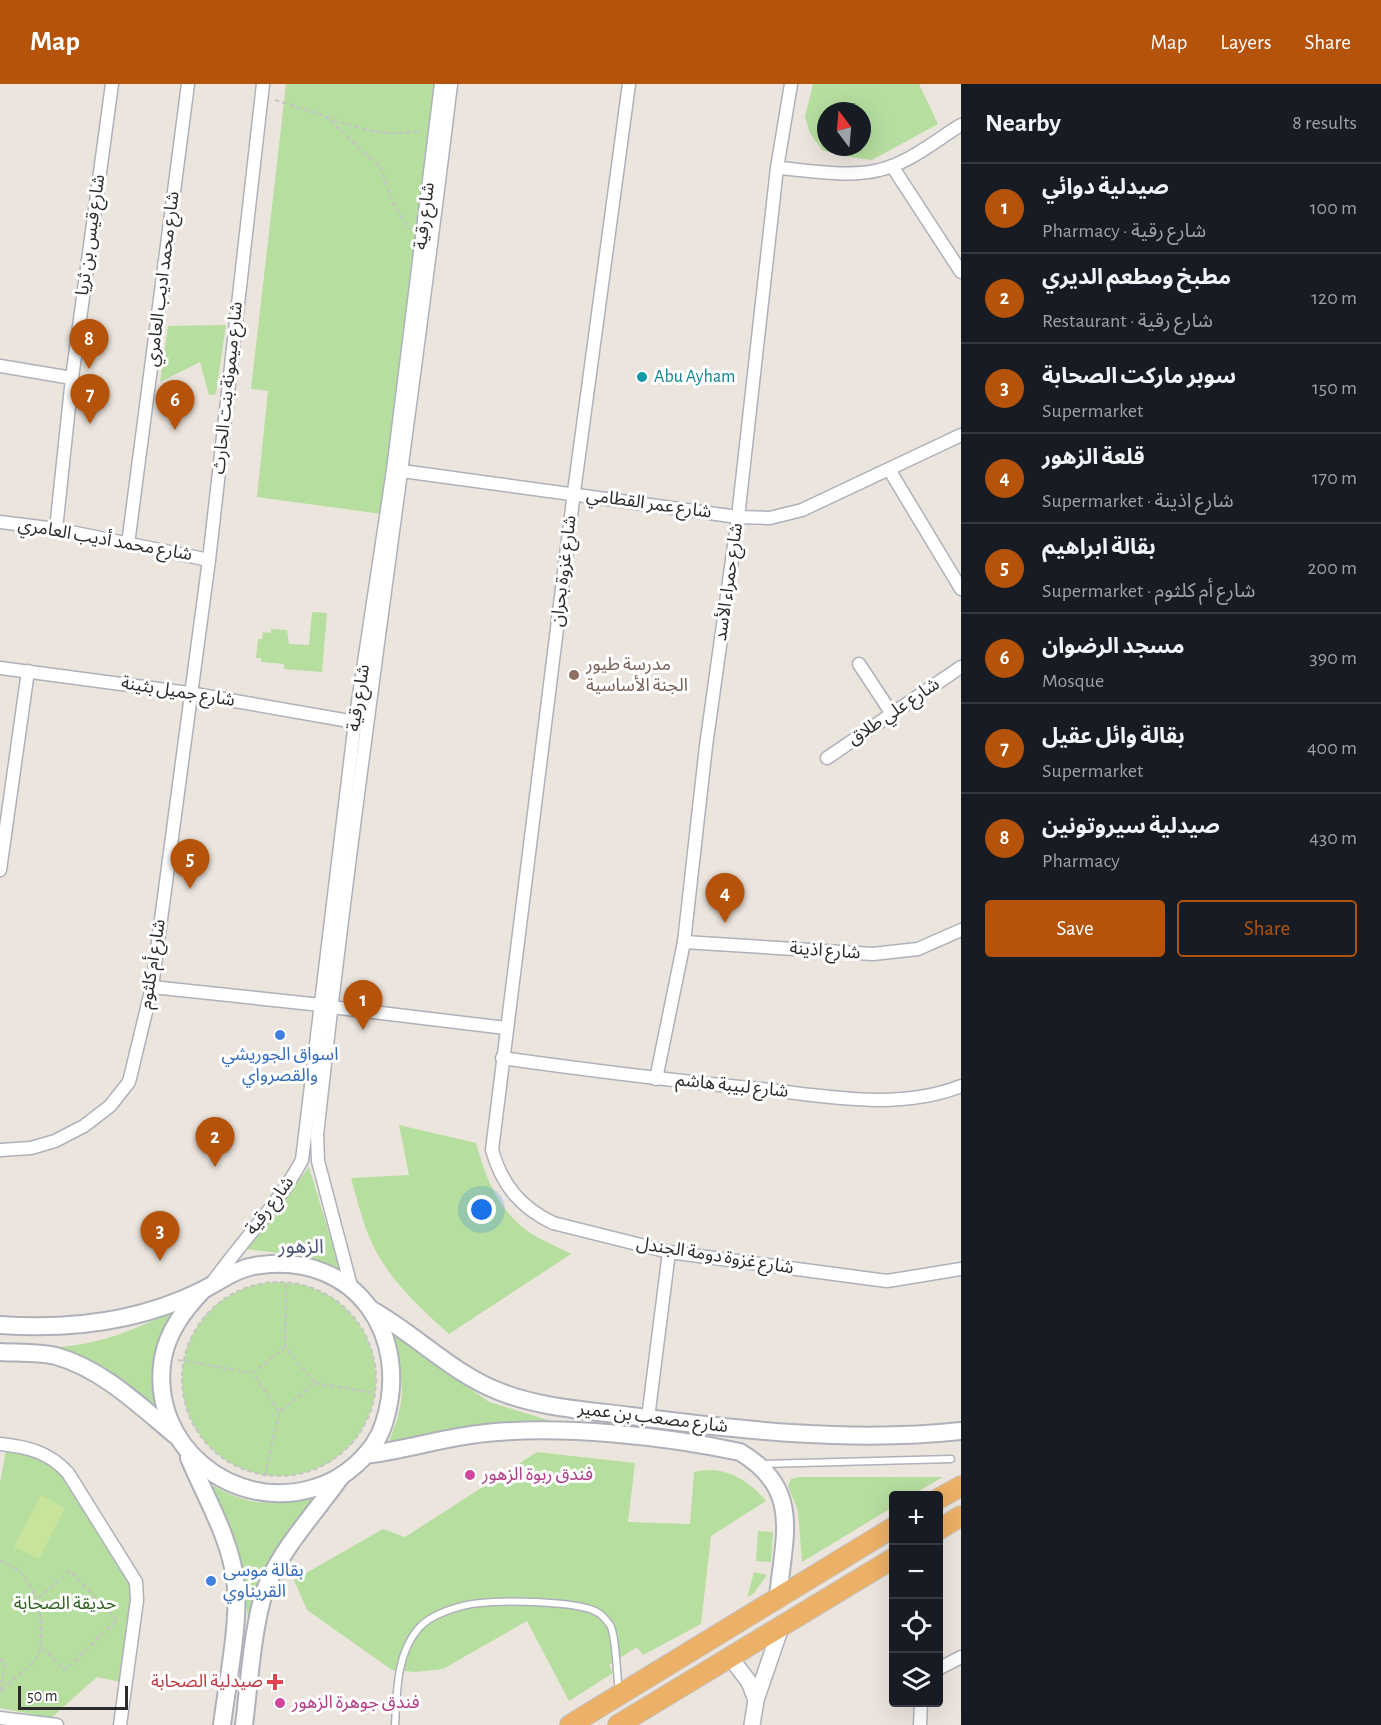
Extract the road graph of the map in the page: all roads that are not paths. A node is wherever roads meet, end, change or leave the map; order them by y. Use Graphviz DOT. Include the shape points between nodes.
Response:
graph roads {
  1 [pos="112,84"];
  2 [pos="188,84"];
  3 [pos="441,84"];
  4 [pos="451,84"];
  5 [pos="629,84"];
  6 [pos="791,84"];
  7 [pos="263,89"];
  8 [pos="961,125"];
  9 [pos="892,166"];
  10 [pos="777,168"];
  11 [pos="961,272"];
  12 [pos="0,366"];
  13 [pos="72,378"];
  14 [pos="961,435"];
  15 [pos="398,470"];
  16 [pos="890,471"];
  17 [pos="574,492"];
  18 [pos="738,517"];
  19 [pos="0,522"];
  20 [pos="56,529"];
  21 [pos="128,544"];
  22 [pos="209,560"];
  23 [pos="961,589"];
  24 [pos="859,664"];
  25 [pos="961,667"];
  26 [pos="0,668"];
  27 [pos="28,671"];
  28 [pos="189,693"];
  29 [pos="892,714"];
  30 [pos="355,722"];
  31 [pos="827,758"];
  32 [pos="0,870"];
  33 [pos="961,930"];
  34 [pos="684,942"];
  35 [pos="152,987"];
  36 [pos="326,1006"];
  37 [pos="506,1028"];
  38 [pos="502,1058"];
  39 [pos="656,1079"];
  40 [pos="961,1086"];
  41 [pos="0,1150"];
  42 [pos="669,1252"];
  43 [pos="961,1269"];
  44 [pos="207,1287"];
  45 [pos="352,1290"];
  46 [pos="371,1309"];
  47 [pos="0,1325"];
  48 [pos="0,1352"];
  49 [pos="648,1418"];
  50 [pos="961,1431"];
  51 [pos="181,1442"];
  52 [pos="0,1444"];
  53 [pos="365,1455"];
  54 [pos="951,1459"];
  55 [pos="761,1464"];
  56 [pos="342,1475"];
  57 [pos="961,1486"];
  58 [pos="943,1497"];
  59 [pos="961,1516"];
  60 [pos="943,1527"];
  61 [pos="889,1530"];
  62 [pos="889,1561"];
  63 [pos="778,1597"];
  64 [pos="781,1627"];
  65 [pos="730,1657"];
  66 [pos="961,1657"];
  67 [pos="943,1667"];
  68 [pos="620,1694"];
  69 [pos="756,1700"];
  70 [pos="921,1707"];
  71 [pos="0,1718"];
  72 [pos="57,1725"];
  73 [pos="120,1725"];
  74 [pos="222,1725"];
  75 [pos="244,1725"];
  76 [pos="395,1725"];
  77 [pos="570,1725"];
  78 [pos="618,1725"];
  79 [pos="752,1725"];
  80 [pos="920,1725"];
  1 -- 13 [label="street, شارع قيس بن ثريا"];
  2 -- 21 [label="street, شارع محمد اديب العامري"];
  3 -- 15 [label="street, شارع رقية"];
  4 -- 15 [label="street, شارع رقية"];
  5 -- 17 [label="street, شارع غزوة بحران"];
  6 -- 10 [label="street, شارع حمراء الأسد"];
  7 -- 22 [label="street, شارع ميمونة بنت الحارث"];
  8 -- 9 [label="street"];
  9 -- 10 [label="street" via="863,173"];
  9 -- 11 [label="street"];
  10 -- 18 [label="street, شارع حمراء الأسد"];
  12 -- 13 [label="street"];
  13 -- 20 [label="street, شارع قيس بن ثريا"];
  14 -- 16 [label="street, شارع عمر القطامي"];
  15 -- 17 [label="street, شارع عمر القطامي"];
  15 -- 30 [label="street, شارع رقية"];
  15 -- 36 [label="street, شارع رقية"];
  16 -- 18 [label="street, شارع عمر القطامي" via="783,516"];
  16 -- 23 [label="street"];
  17 -- 18 [label="street, شارع عمر القطامي"];
  17 -- 37 [label="street, شارع غزوة بحران"];
  18 -- 34 [label="street, شارع حمراء الأسد"];
  19 -- 20 [label="street, شارع محمد أديب العامري"];
  20 -- 21 [label="street, شارع محمد أديب العامري"];
  21 -- 22 [label="street, شارع محمد أديب العامري"];
  22 -- 28 [label="street, شارع ميمونة بنت الحارث"];
  24 -- 29 [label="street"];
  25 -- 29 [label="street, شارع علي طلاق"];
  26 -- 27 [label="street, شارع جميل بثينة"];
  27 -- 28 [label="street, شارع جميل بثينة"];
  27 -- 32 [label="street"];
  28 -- 30 [label="street, شارع جميل بثينة"];
  28 -- 35 [label="street, شارع أم كلثوم"];
  29 -- 31 [label="street, شارع علي طلاق"];
  30 -- 36 [label="street, شارع رقية"];
  33 -- 34 [label="street, شارع اذينة" via="918,949 873,954"];
  34 -- 39 [label="street, شارع حمراء الأسد"];
  35 -- 36 [label="street"];
  35 -- 41 [label="street, شارع أم كلثوم" via="129,1082 110,1106 56,1141"];
  36 -- 37 [label="street"];
  36 -- 44 [label="street, شارع رقية" via="302,1160 267,1215"];
  36 -- 45 [label="street, شارع رقية" via="318,1161"];
  37 -- 38 [label="street, شارع غزوة بحران"];
  38 -- 39 [label="street, شارع لبيبة هاشم"];
  38 -- 42 [label="street, شارع غزوة دومة الجندل" via="492,1150 497,1168 516,1198 553,1223"];
  39 -- 40 [label="street, شارع لبيبة هاشم" via="864,1099 921,1097"];
  42 -- 43 [label="street, شارع غزوة دومة الجندل" via="887,1281"];
  42 -- 49 [label="street"];
  44 -- 45 [label="main road" via="234,1272 283,1263 308,1267"];
  44 -- 47 [label="main road" via="108,1322 42,1328"];
  44 -- 51 [label="main road" via="184,1310 163,1358 166,1411"];
  45 -- 46 [label="main road"];
  46 -- 49 [label="main road, شارع مصعب بن عمير" via="467,1376 495,1390 551,1406"];
  46 -- 53 [label="main road" via="386,1335 393,1365 384,1394 383,1427"];
  48 -- 51 [label="main road" via="54,1356 89,1369"];
  49 -- 50 [label="main road, شارع مصعب بن عمير" via="725,1427 891,1436"];
  51 -- 56 [label="main road" via="206,1470 231,1485 259,1493 316,1488"];
  51 -- 74 [label="main road" via="231,1557 236,1579"];
  52 -- 73 [label="street" via="27,1448 57,1461 136,1582"];
  53 -- 55 [label="main road" via="483,1433 524,1430 716,1447 740,1452"];
  53 -- 56 [label="main road"];
  54 -- 55 [label="lane"];
  55 -- 63 [label="main road" via="776,1483 785,1506"];
  56 -- 75 [label="main road" via="290,1546 266,1587"];
  57 -- 58 [label="highway"];
  59 -- 60 [label="highway"];
  61 -- 63 [label="highway"];
  62 -- 64 [label="highway"];
  63 -- 68 [label="highway"];
  64 -- 65 [label="highway"];
  64 -- 69 [label="street"];
  65 -- 69 [label="street" via="742,1670"];
  65 -- 78 [label="highway"];
  66 -- 67 [label="street"];
  68 -- 76 [label="lane" via="611,1626 599,1612 519,1602 478,1603 443,1612 419,1627 405,1648"];
  68 -- 77 [label="highway"];
  69 -- 79 [label="street"];
  70 -- 80 [label="street"];
  71 -- 72 [label="street"];
}
